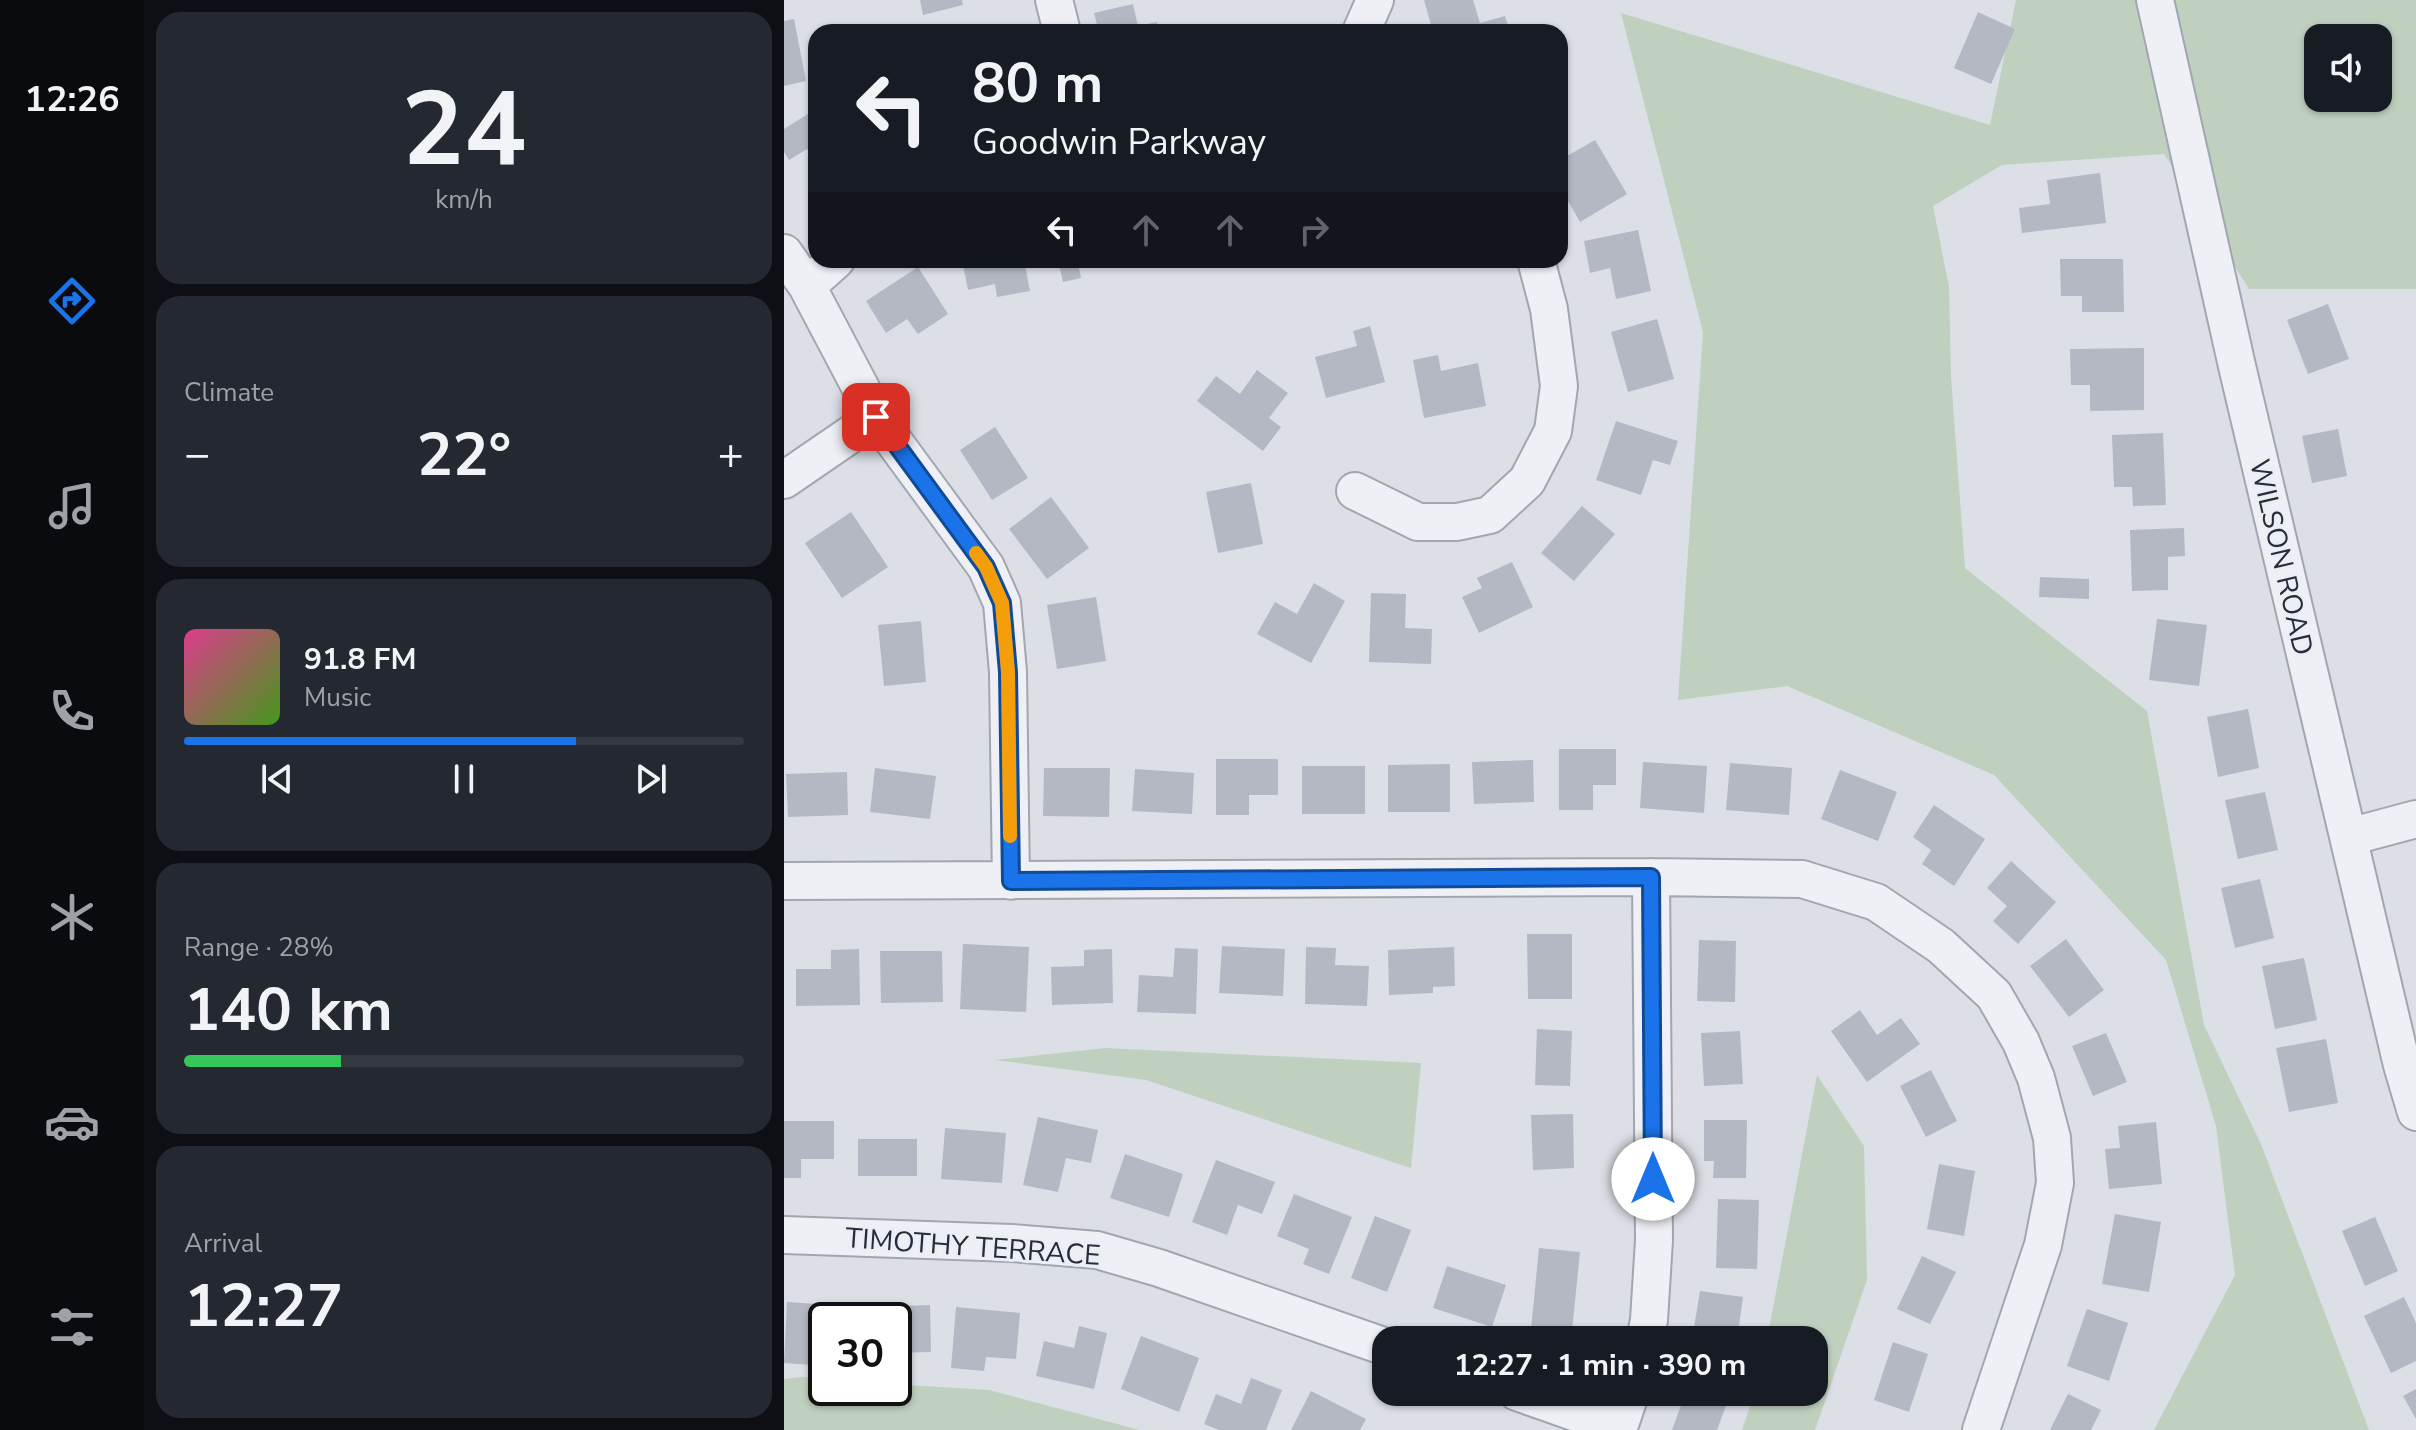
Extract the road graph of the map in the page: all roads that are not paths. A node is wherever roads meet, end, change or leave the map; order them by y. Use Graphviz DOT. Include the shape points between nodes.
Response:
graph roads {
  1 [pos="1054,0"];
  2 [pos="1375,0"];
  3 [pos="2155,0"];
  4 [pos="1060,24"];
  5 [pos="1364,24"];
  6 [pos="784,253"];
  7 [pos="827,268"];
  8 [pos="1538,268"];
  9 [pos="807,286"];
  10 [pos="876,417"];
  11 [pos="784,480"];
  12 [pos="1355,491"];
  13 [pos="2416,819"];
  14 [pos="2349,837"];
  15 [pos="1651,877"];
  16 [pos="784,881"];
  17 [pos="1011,881"];
  18 [pos="2416,1112"];
  19 [pos="784,1235"];
  20 [pos="1648,1326"];
  21 [pos="1372,1342"];
  22 [pos="1556,1406"];
  23 [pos="1626,1406"];
  24 [pos="1619,1429"];
  25 [pos="1981,1430"];
  1 -- 4 [label="street"];
  2 -- 5 [label="street"];
  3 -- 14 [label="street, WILSON ROAD"];
  6 -- 9 [label="street"];
  7 -- 9 [label="street"];
  8 -- 12 [label="street" via="1559,386 1553,431 1527,481 1490,515 1457,522 1418,522"];
  9 -- 10 [label="street"];
  10 -- 11 [label="street"];
  10 -- 17 [label="street" via="986,567 1002,603"];
  13 -- 14 [label="street"];
  14 -- 18 [label="street, WILSON ROAD"];
  15 -- 17 [label="street"];
  15 -- 20 [label="street" via="1654,1240"];
  15 -- 25 [label="street" via="1802,879 1876,902 1941,946 1994,995 2036,1078 2052,1138 2055,1183 2043,1245"];
  16 -- 17 [label="street"];
  19 -- 21 [label="street, TIMOTHY TERRACE" via="1097,1250"];
  22 -- 24 [label="street"];
  23 -- 24 [label="street"];
}
